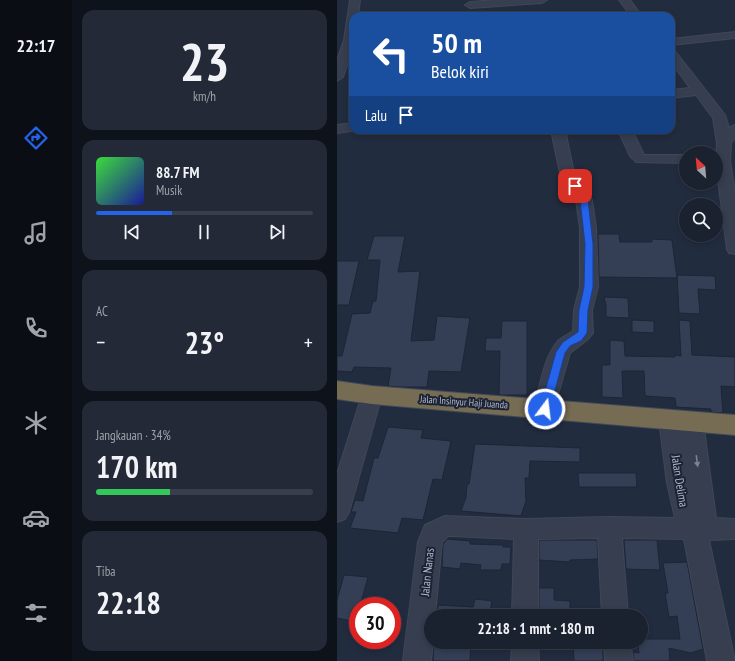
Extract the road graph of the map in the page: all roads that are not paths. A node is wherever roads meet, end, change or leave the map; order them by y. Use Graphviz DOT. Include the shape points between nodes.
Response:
graph roads {
  1 [pos="355,0"];
  2 [pos="542,0"];
  3 [pos="624,0"];
  4 [pos="507,1"];
  5 [pos="469,2"];
  6 [pos="354,12"];
  7 [pos="472,12"];
  8 [pos="634,12"];
  9 [pos="735,35"];
  10 [pos="337,40"];
  11 [pos="349,40"];
  12 [pos="675,42"];
  13 [pos="349,43"];
  14 [pos="675,59"];
  15 [pos="349,74"];
  16 [pos="337,76"];
  17 [pos="699,91"];
  18 [pos="675,94"];
  19 [pos="349,128"];
  20 [pos="337,129"];
  21 [pos="735,129"];
  22 [pos="559,134"];
  23 [pos="627,134"];
  24 [pos="724,156"];
  25 [pos="679,159"];
  26 [pos="732,202"];
  27 [pos="735,249"];
  28 [pos="337,390"];
  29 [pos="372,395"];
  30 [pos="545,409"];
  31 [pos="681,421"];
  32 [pos="735,425"];
  33 [pos="337,512"];
  34 [pos="609,527"];
  35 [pos="526,529"];
  36 [pos="735,529"];
  37 [pos="696,532"];
  38 [pos="525,609"];
  39 [pos="615,609"];
  40 [pos="525,649"];
  41 [pos="618,649"];
  42 [pos="417,661"];
  43 [pos="525,661"];
  44 [pos="619,661"];
  45 [pos="721,661"];
  1 -- 6 [label="street"];
  2 -- 4 [label="street"];
  3 -- 8 [label="street"];
  4 -- 5 [label="street"];
  5 -- 7 [label="street"];
  9 -- 12 [label="street"];
  10 -- 11 [label="street"];
  13 -- 16 [label="street"];
  14 -- 17 [label="street"];
  15 -- 16 [label="street"];
  17 -- 18 [label="street"];
  17 -- 24 [label="street" via="720,118"];
  19 -- 20 [label="street"];
  21 -- 24 [label="street"];
  22 -- 30 [label="street" via="567,173 584,200 589,244 589,287 583,310 583,333 560,352"];
  23 -- 25 [label="street" via="637,156 641,159"];
  24 -- 26 [label="street"];
  26 -- 27 [label="street"];
  28 -- 29 [label="highway, Jalan Insinyur Haji Juanda"];
  29 -- 30 [label="highway, Jalan Insinyur Haji Juanda"];
  29 -- 33 [label="street"];
  30 -- 31 [label="highway, Jalan Insinyur Haji Juanda"];
  31 -- 32 [label="highway, Jalan Insinyur Haji Juanda"];
  31 -- 37 [label="street, Jalan Delima" via="702,495"];
  34 -- 35 [label="street"];
  34 -- 37 [label="street"];
  34 -- 39 [label="street"];
  35 -- 38 [label="street"];
  35 -- 42 [label="street, Jalan Nanas" via="445,526 434,532 430,542"];
  36 -- 37 [label="street"];
  37 -- 45 [label="street, Jalan Delima"];
  40 -- 43 [label="street"];
  41 -- 44 [label="street"];
}
